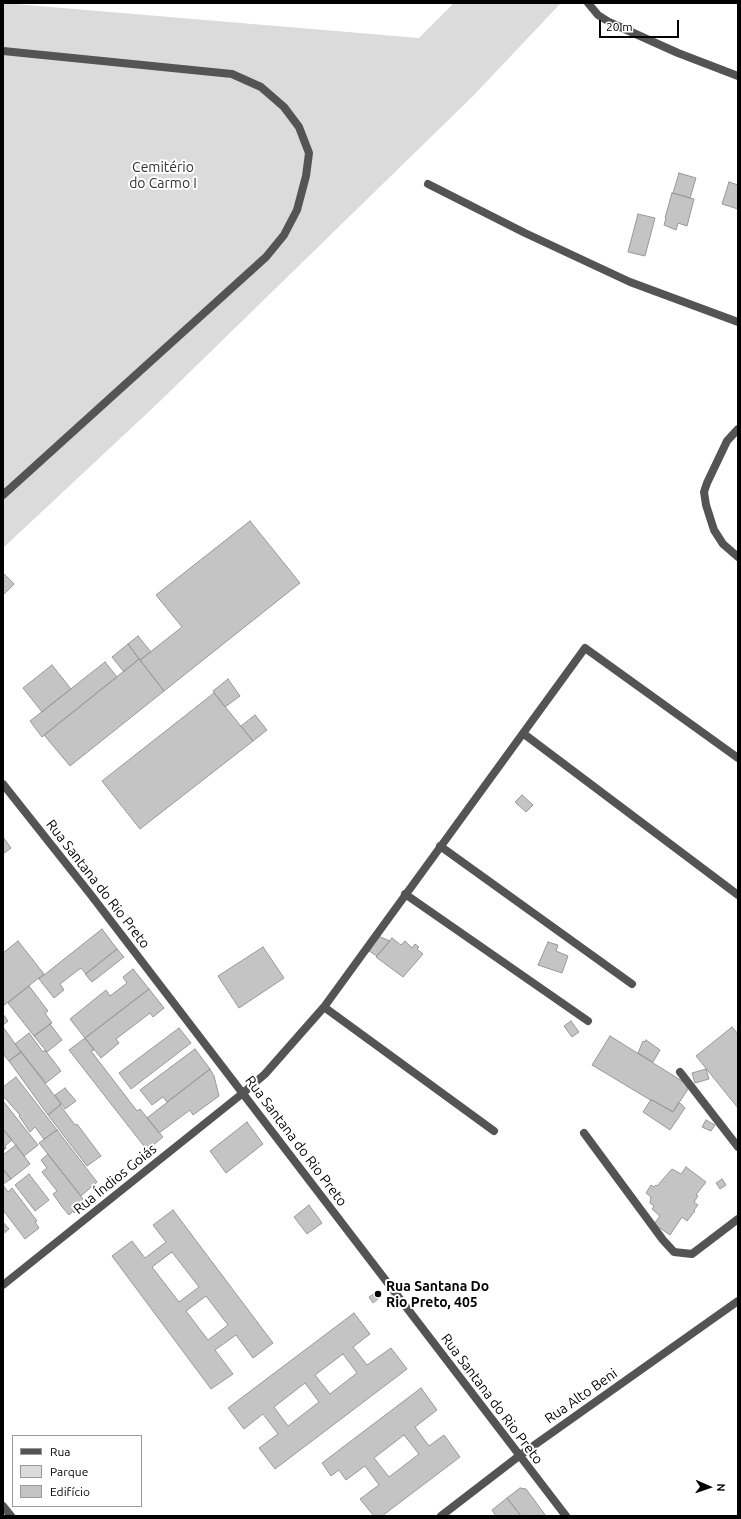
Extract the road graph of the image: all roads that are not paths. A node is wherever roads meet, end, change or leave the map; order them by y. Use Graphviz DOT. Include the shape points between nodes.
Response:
graph roads {
  1 [pos="588,3"];
  2 [pos="3,51"];
  3 [pos="738,76"];
  4 [pos="428,184"];
  5 [pos="738,322"];
  6 [pos="738,429"];
  7 [pos="3,496"];
  8 [pos="738,557"];
  9 [pos="524,734"];
  10 [pos="738,758"];
  11 [pos="3,784"];
  12 [pos="440,846"];
  13 [pos="405,894"];
  14 [pos="738,895"];
  15 [pos="632,984"];
  16 [pos="324,1007"];
  17 [pos="588,1021"];
  18 [pos="680,1072"];
  19 [pos="243,1092"];
  20 [pos="494,1131"];
  21 [pos="584,1133"];
  22 [pos="738,1147"];
  23 [pos="738,1218"];
  24 [pos="3,1285"];
  25 [pos="738,1300"];
  26 [pos="519,1456"];
  27 [pos="3,1506"];
  28 [pos="10,1516"];
  29 [pos="441,1516"];
  30 [pos="566,1516"];
  1 -- 3 [label="street" via="598,15 609,22"];
  2 -- 7 [label="street" via="232,74 261,87 284,107 299,127 309,154 297,210 284,235 266,257"];
  4 -- 5 [label="street" via="630,282"];
  6 -- 8 [label="street" via="727,441 704,492 714,530 723,544"];
  9 -- 10 [label="street, Rua Índios Goiás" via="585,648"];
  9 -- 12 [label="street, Rua Índios Goiás"];
  9 -- 14 [label="street"];
  11 -- 19 [label="street, Rua Santana do Rio Preto"];
  12 -- 13 [label="street, Rua Índios Goiás"];
  12 -- 15 [label="street"];
  13 -- 16 [label="street, Rua Índios Goiás"];
  13 -- 17 [label="street"];
  16 -- 19 [label="street, Rua Índios Goiás" via="265,1074"];
  16 -- 20 [label="street"];
  18 -- 22 [label="street"];
  19 -- 24 [label="street, Rua Índios Goiás"];
  19 -- 26 [label="street, Rua Santana do Rio Preto"];
  21 -- 23 [label="street" via="674,1252 692,1254"];
  25 -- 26 [label="street, Rua Alto Beni"];
  26 -- 29 [label="street, Rua Alto Beni"];
  26 -- 30 [label="street, Rua Santana do Rio Preto"];
  27 -- 28 [label="street"];
}
